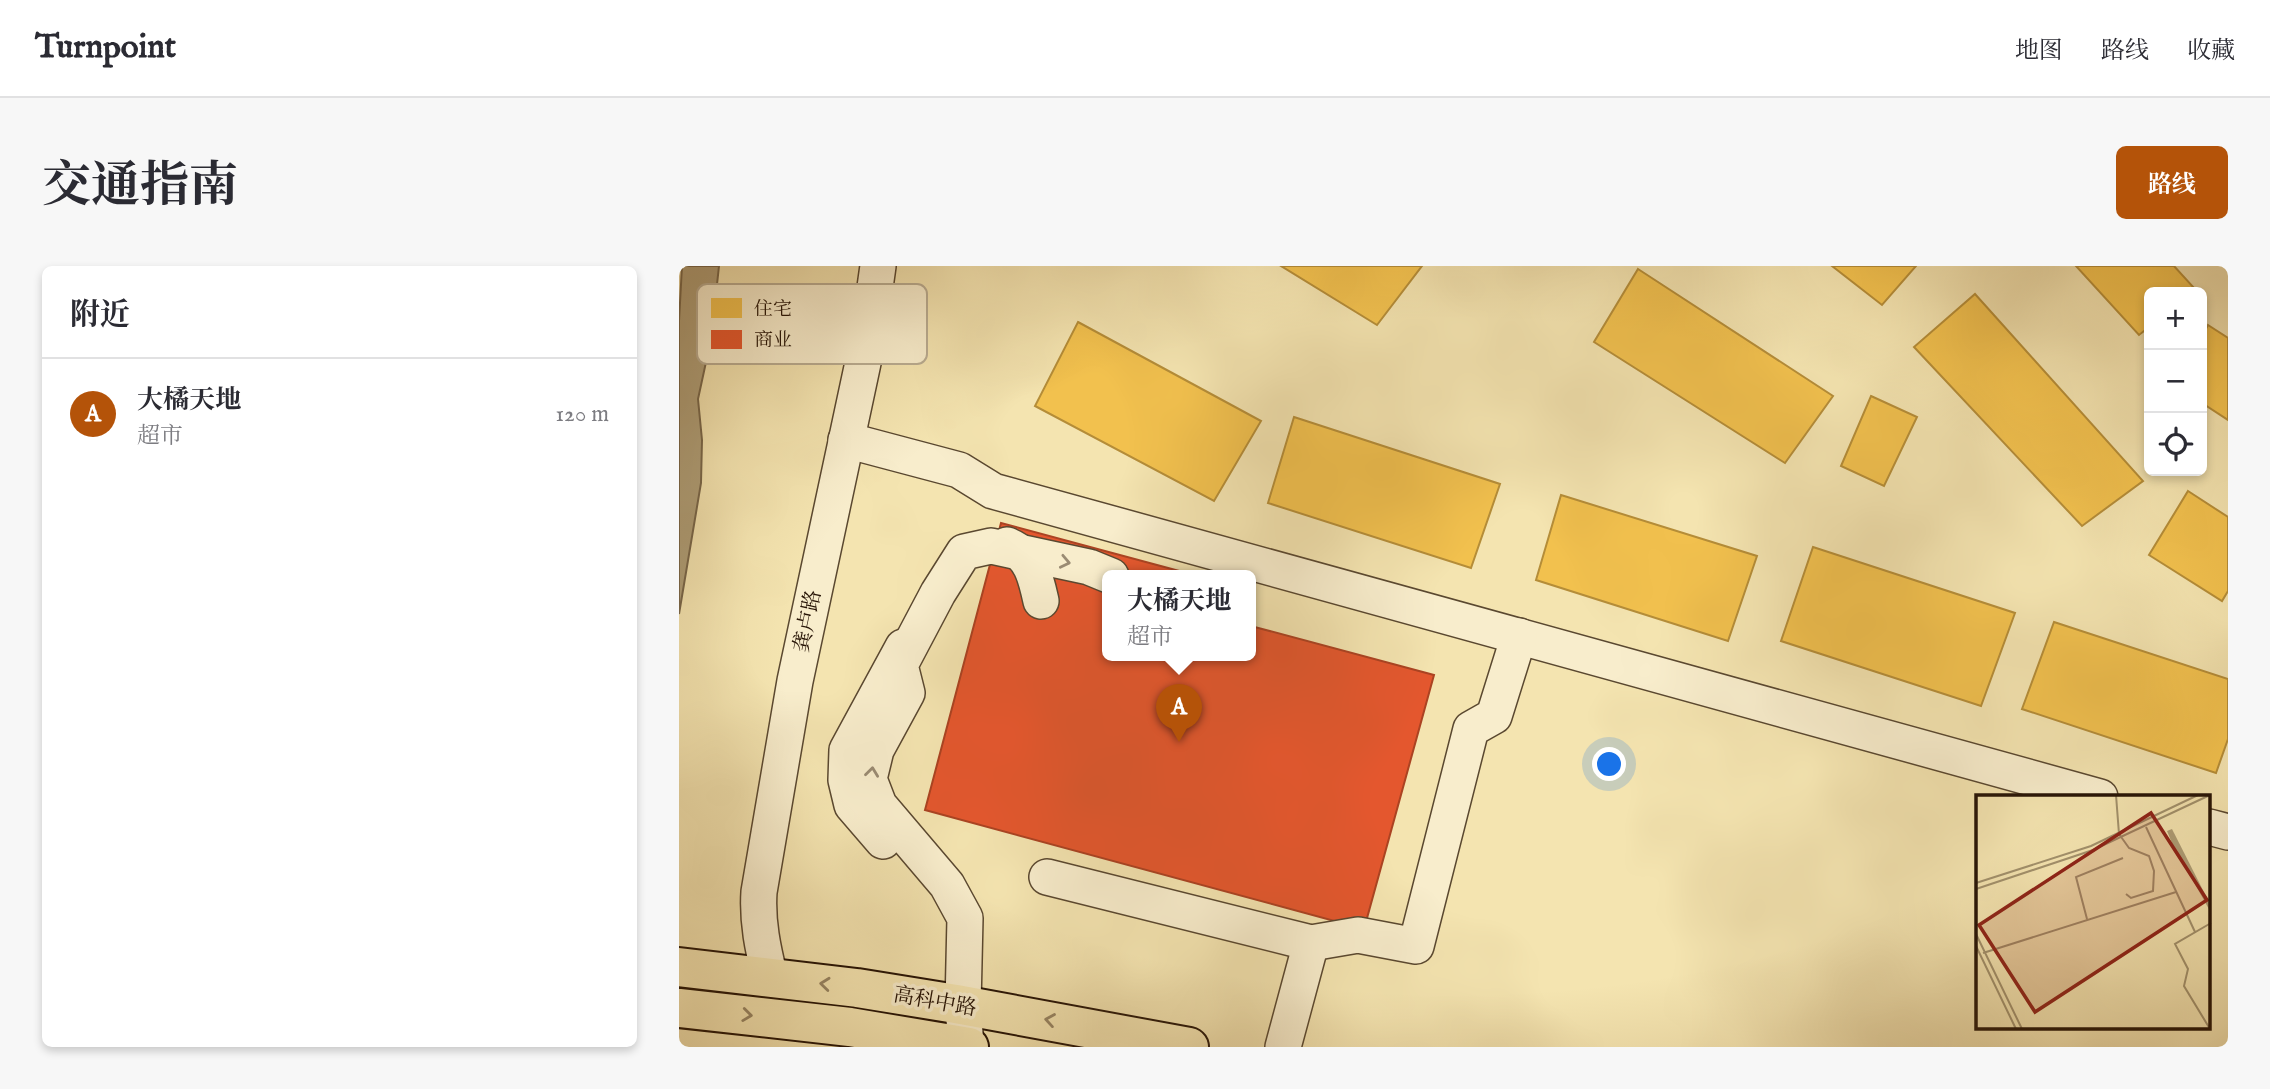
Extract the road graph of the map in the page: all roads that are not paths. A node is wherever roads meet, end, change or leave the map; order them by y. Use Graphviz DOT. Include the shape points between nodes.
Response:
graph roads {
  1 [pos="877,266"];
  2 [pos="875,284"];
  3 [pos="863,364"];
  4 [pos="846,440"];
  5 [pos="1102,572"];
  6 [pos="1041,601"];
  7 [pos="1519,636"];
  8 [pos="2093,795"];
  9 [pos="2211,828"];
  10 [pos="2228,832"];
  11 [pos="1047,877"];
  12 [pos="1311,943"];
  13 [pos="679,967"];
  14 [pos="771,978"];
  15 [pos="963,1005"];
  16 [pos="679,1007"];
  17 [pos="967,1047"];
  18 [pos="1189,1047"];
  19 [pos="1283,1047"];
  1 -- 2 [label="street, 龚卢路"];
  3 -- 4 [label="street, 龚卢路"];
  4 -- 7 [label="street" via="959,470 993,491"];
  4 -- 14 [label="street, 龚卢路" via="795,681 759,892 760,937"];
  15 -- 5 [label="street, one-way" via="965,918 947,886 879,805 869,779 876,750 907,693 900,665 964,552 991,546"];
  6 -- 15 [label="street" via="1035,574 1020,550 990,539 958,548 848,750 846,780 852,805 949,919 950,985"];
  7 -- 8 [label="street"];
  7 -- 12 [label="street" via="1494,716 1471,729 1416,946 1358,935"];
  9 -- 10 [label="street"];
  11 -- 12 [label="street"];
  12 -- 19 [label="street"];
  13 -- 14 [label="main road, 高科中路"];
  15 -- 14 [label="main road, 高科中路, one-way"];
  15 -- 17 [label="street"];
  18 -- 15 [label="main road, 高科中路, one-way"];
  16 -- 17 [label="main road, 高科中路, one-way" via="850,1027"];
}
